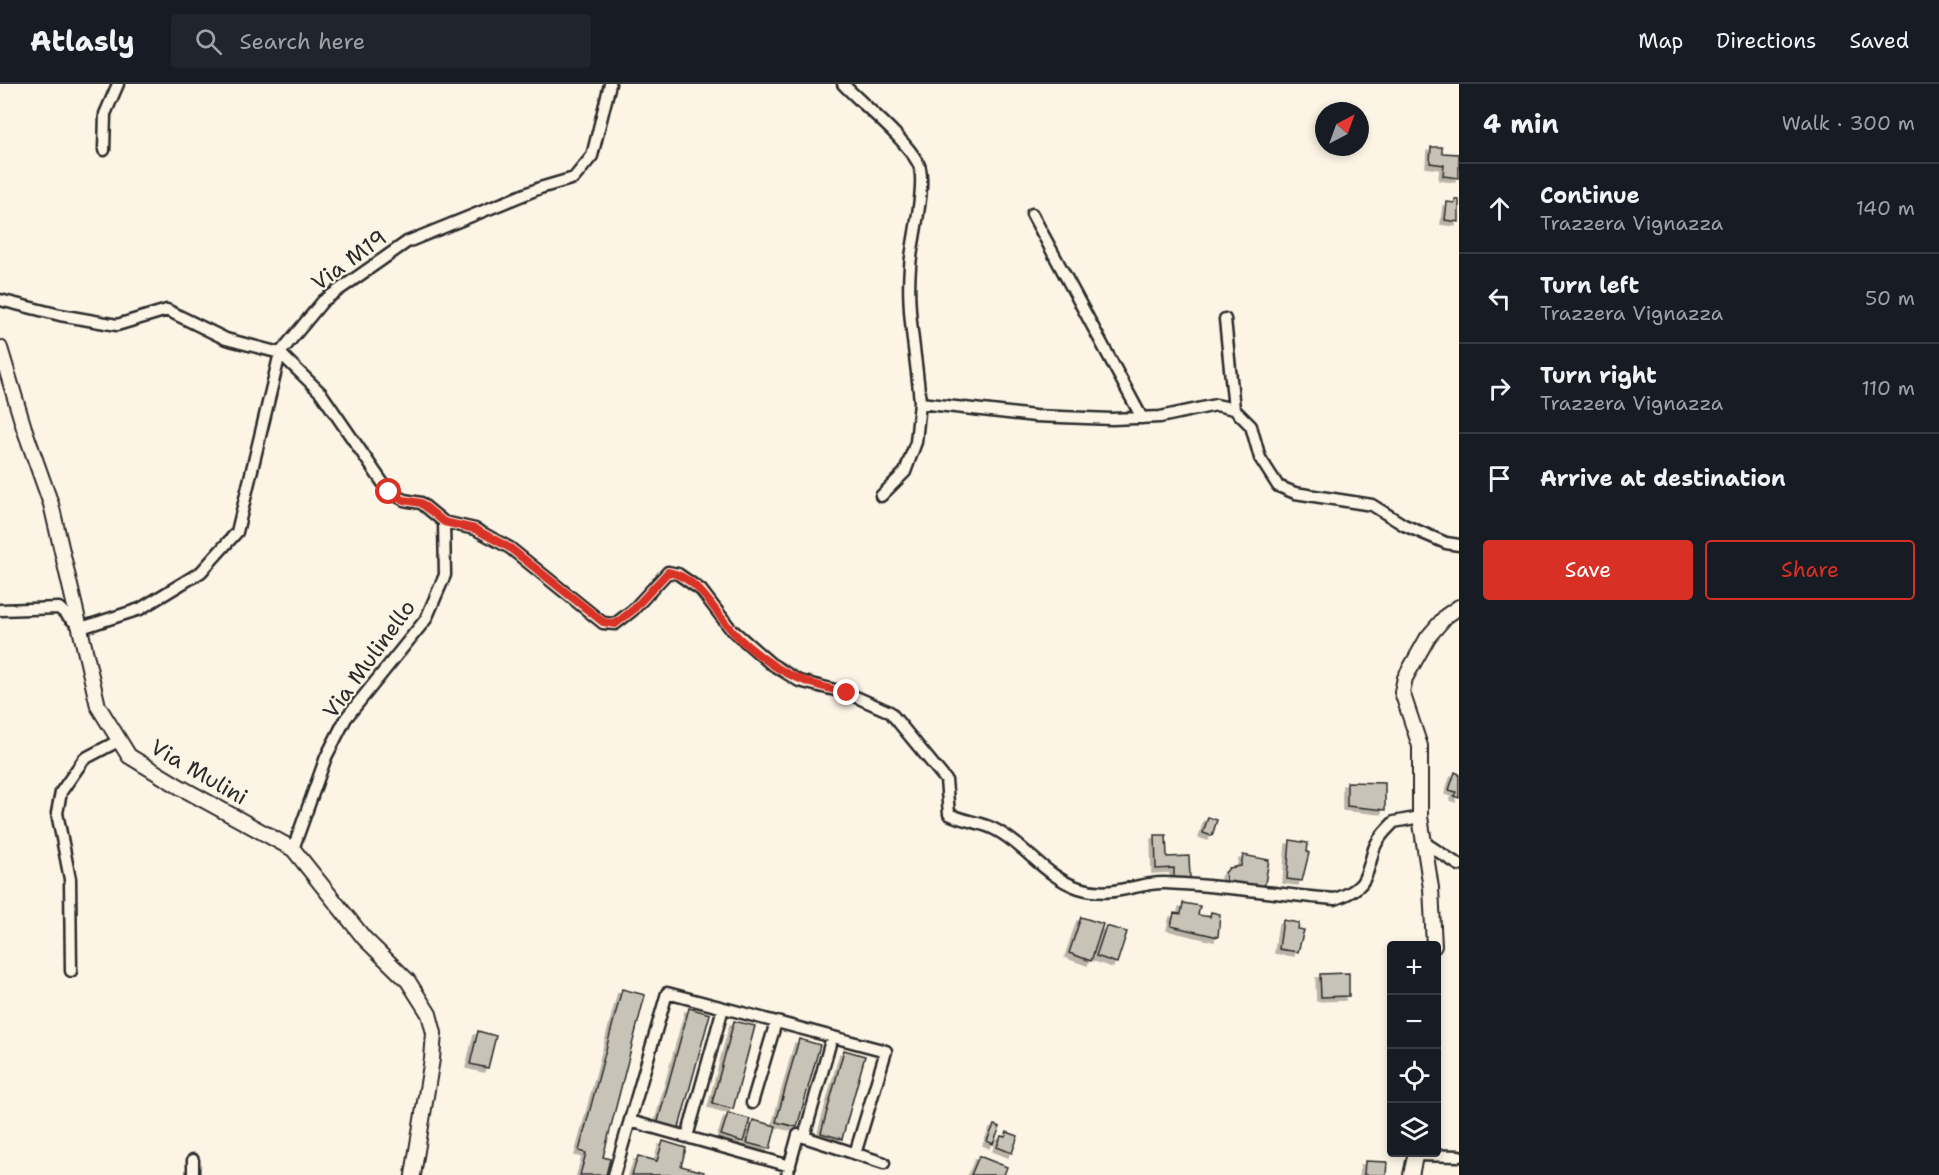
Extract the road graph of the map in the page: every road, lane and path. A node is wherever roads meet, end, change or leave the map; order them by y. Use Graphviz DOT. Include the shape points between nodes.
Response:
graph roads {
  1 [pos="118,84"];
  2 [pos="610,84"];
  3 [pos="843,84"];
  4 [pos="104,150"];
  5 [pos="1032,214"];
  6 [pos="0,300"];
  7 [pos="1225,319"];
  8 [pos="0,348"];
  9 [pos="280,353"];
  10 [pos="920,403"];
  11 [pos="1234,409"];
  12 [pos="1142,418"];
  13 [pos="881,496"];
  14 [pos="444,522"];
  15 [pos="1459,545"];
  16 [pos="1459,607"];
  17 [pos="0,610"];
  18 [pos="81,628"];
  19 [pos="120,740"];
  20 [pos="1420,817"];
  21 [pos="1422,841"];
  22 [pos="293,849"];
  23 [pos="1459,865"];
  24 [pos="1434,941"];
  25 [pos="71,971"];
  26 [pos="723,1008"];
  27 [pos="776,1022"];
  28 [pos="832,1037"];
  29 [pos="752,1103"];
  30 [pos="630,1121"];
  31 [pos="687,1137"];
  32 [pos="804,1137"];
  33 [pos="855,1154"];
  34 [pos="1441,1155"];
  35 [pos="1459,1156"];
  36 [pos="1415,1157"];
  37 [pos="193,1160"];
  38 [pos="884,1163"];
  39 [pos="788,1170"];
  40 [pos="193,1175"];
  41 [pos="413,1175"];
  42 [pos="614,1175"];
  43 [pos="1411,1175"];
  1 -- 4 [label="street" via="105,114"];
  2 -- 9 [label="street, Via M19" via="592,156 574,178 407,242 323,301"];
  3 -- 10 [label="street" via="919,164 921,183 909,302"];
  5 -- 12 [label="street"];
  6 -- 9 [label="street" via="117,325 167,310 226,339"];
  7 -- 11 [label="street"];
  8 -- 18 [label="street, Via Mulini" via="51,504"];
  9 -- 14 [label="street" via="321,393 389,492 421,503"];
  9 -- 18 [label="street, Via M19" via="237,532 201,572 140,609"];
  10 -- 12 [label="street" via="1035,416"];
  10 -- 13 [label="street" via="916,442 905,472"];
  11 -- 12 [label="street" via="1216,405"];
  11 -- 15 [label="street" via="1251,426 1260,458 1278,486 1295,493 1372,505 1404,525"];
  14 -- 20 [label="street" via="475,529 510,548 603,622 615,624 668,572 678,574 700,590 730,628 770,663 799,681 847,693 890,711 946,780 949,814 992,828 1054,875 1078,887 1122,891 1162,883 1335,899 1355,892 1369,874 1373,850 1394,822"];
  14 -- 22 [label="street, Via Mulinello" via="445,575 426,619 346,718 326,757"];
  16 -- 20 [label="street" via="1446,615 1428,636 1405,678 1402,692 1420,746"];
  17 -- 18 [label="street" via="58,608"];
  18 -- 19 [label="street, Via Mulini" via="98,706"];
  19 -- 22 [label="street, Via Mulini" via="129,756"];
  19 -- 25 [label="street" via="84,759 61,792 57,813 70,879"];
  20 -- 21 [label="street"];
  21 -- 23 [label="street"];
  21 -- 24 [label="street" via="1431,888"];
  22 -- 41 [label="street, Via Mulini" via="364,938 408,981 429,1014 434,1033 432,1059"];
  26 -- 27 [label="street"];
  26 -- 30 [label="street" via="667,993"];
  26 -- 31 [label="street"];
  27 -- 28 [label="street"];
  27 -- 29 [label="street"];
  28 -- 32 [label="street"];
  28 -- 33 [label="street" via="886,1051"];
  30 -- 31 [label="street"];
  30 -- 42 [label="street"];
  31 -- 39 [label="street"];
  32 -- 33 [label="street"];
  32 -- 39 [label="street" via="798,1135"];
  33 -- 38 [label="street"];
  34 -- 35 [label="street"];
  36 -- 43 [label="street"];
  37 -- 40 [label="street"];
}
